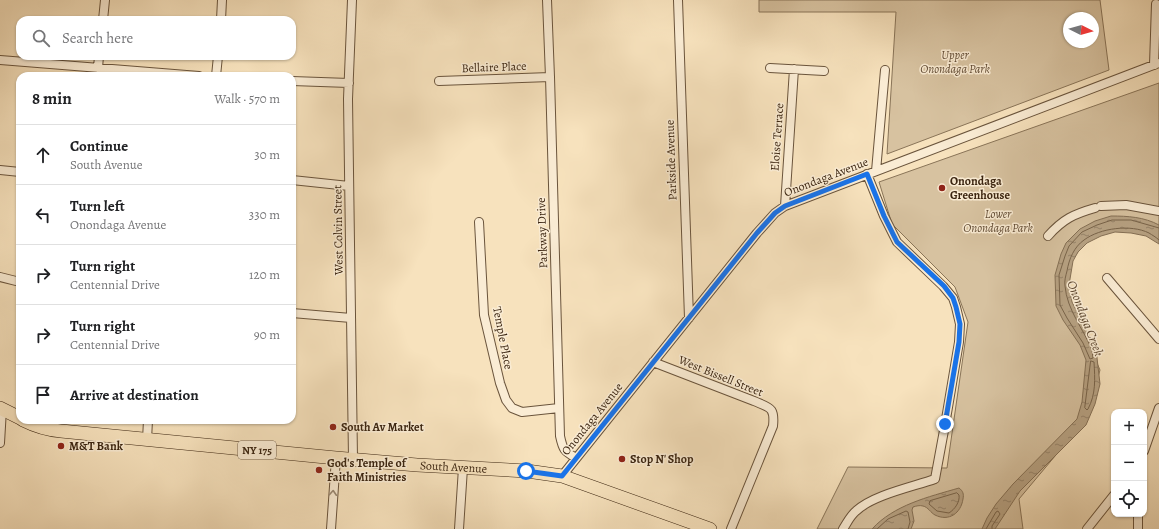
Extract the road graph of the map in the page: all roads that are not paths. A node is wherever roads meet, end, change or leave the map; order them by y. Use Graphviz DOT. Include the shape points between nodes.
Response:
graph roads {
  1 [pos="105,0"];
  2 [pos="222,0"];
  3 [pos="352,0"];
  4 [pos="547,0"];
  5 [pos="678,0"];
  6 [pos="1156,4"];
  7 [pos="103,16"];
  8 [pos="221,16"];
  9 [pos="0,60"];
  10 [pos="99,60"];
  11 [pos="218,60"];
  12 [pos="1156,64"];
  13 [pos="98,68"];
  14 [pos="770,68"];
  15 [pos="794,69"];
  16 [pos="885,70"];
  17 [pos="824,71"];
  18 [pos="148,72"];
  19 [pos="216,72"];
  20 [pos="550,78"];
  21 [pos="296,80"];
  22 [pos="439,81"];
  23 [pos="349,83"];
  24 [pos="0,170"];
  25 [pos="876,171"];
  26 [pos="16,172"];
  27 [pos="867,174"];
  28 [pos="296,180"];
  29 [pos="349,186"];
  30 [pos="785,206"];
  31 [pos="1159,211"];
  32 [pos="478,222"];
  33 [pos="1048,236"];
  34 [pos="0,277"];
  35 [pos="1107,278"];
  36 [pos="16,281"];
  37 [pos="296,313"];
  38 [pos="351,318"];
  39 [pos="688,318"];
  40 [pos="1159,339"];
  41 [pos="653,362"];
  42 [pos="1,408"];
  43 [pos="559,408"];
  44 [pos="1159,408"];
  45 [pos="16,416"];
  46 [pos="31,424"];
  47 [pos="148,424"];
  48 [pos="147,440"];
  49 [pos="0,443"];
  50 [pos="1146,445"];
  51 [pos="336,458"];
  52 [pos="576,458"];
  53 [pos="353,459"];
  54 [pos="463,468"];
  55 [pos="562,476"];
  56 [pos="1111,500"];
  57 [pos="1138,517"];
  58 [pos="331,529"];
  59 [pos="459,529"];
  60 [pos="710,529"];
  61 [pos="731,529"];
  62 [pos="843,529"];
  63 [pos="1087,529"];
  64 [pos="1138,529"];
  1 -- 7 [label="street"];
  2 -- 8 [label="street"];
  3 -- 23 [label="street, West Colvin Street"];
  4 -- 20 [label="street, Parkway Drive"];
  5 -- 39 [label="street, Parkside Avenue"];
  6 -- 12 [label="street"];
  9 -- 13 [label="street"];
  10 -- 13 [label="street"];
  11 -- 19 [label="street"];
  12 -- 25 [label="street, Onondaga Avenue"];
  13 -- 18 [label="street"];
  14 -- 15 [label="street"];
  15 -- 17 [label="street"];
  15 -- 30 [label="street, Eloise Terrace"];
  16 -- 25 [label="street"];
  20 -- 22 [label="street, Bellaire Place"];
  20 -- 43 [label="street, Parkway Drive"];
  21 -- 23 [label="street"];
  23 -- 29 [label="street, West Colvin Street"];
  24 -- 26 [label="street"];
  25 -- 27 [label="street, Onondaga Avenue"];
  27 -- 30 [label="street, Onondaga Avenue"];
  27 -- 62 [label="street" via="897,242 944,286 953,298 960,324 959,342 935,480 884,496 863,506 852,515"];
  28 -- 29 [label="street"];
  29 -- 38 [label="street, West Colvin Street"];
  30 -- 39 [label="street, Onondaga Avenue" via="757,233"];
  31 -- 33 [label="street" via="1126,205 1098,207 1066,219"];
  32 -- 43 [label="street, Temple Place" via="484,316 506,400 512,408 522,412"];
  34 -- 36 [label="street"];
  35 -- 40 [label="street"];
  37 -- 38 [label="street"];
  38 -- 53 [label="street, West Colvin Street"];
  39 -- 41 [label="street, Onondaga Avenue"];
  41 -- 52 [label="street, Onondaga Avenue"];
  41 -- 61 [label="street, West Bissell Street" via="754,401 773,411 773,426"];
  42 -- 45 [label="main road"];
  42 -- 49 [label="street"];
  43 -- 52 [label="street, Parkway Drive" via="562,447"];
  44 -- 50 [label="street"];
  46 -- 48 [label="main road, South Avenue / NY 175" via="49,430"];
  47 -- 48 [label="street"];
  48 -- 51 [label="main road, South Avenue / NY 175"];
  51 -- 53 [label="main road, South Avenue / NY 175"];
  58 -- 51 [label="street, one-way"];
  52 -- 55 [label="street, Onondaga Avenue"];
  53 -- 54 [label="main road, South Avenue / NY 175"];
  54 -- 55 [label="main road, South Avenue / NY 175" via="526,471"];
  54 -- 59 [label="street"];
  55 -- 60 [label="main road, South Avenue / NY 175"];
  56 -- 63 [label="street"];
  57 -- 64 [label="street"];
}
